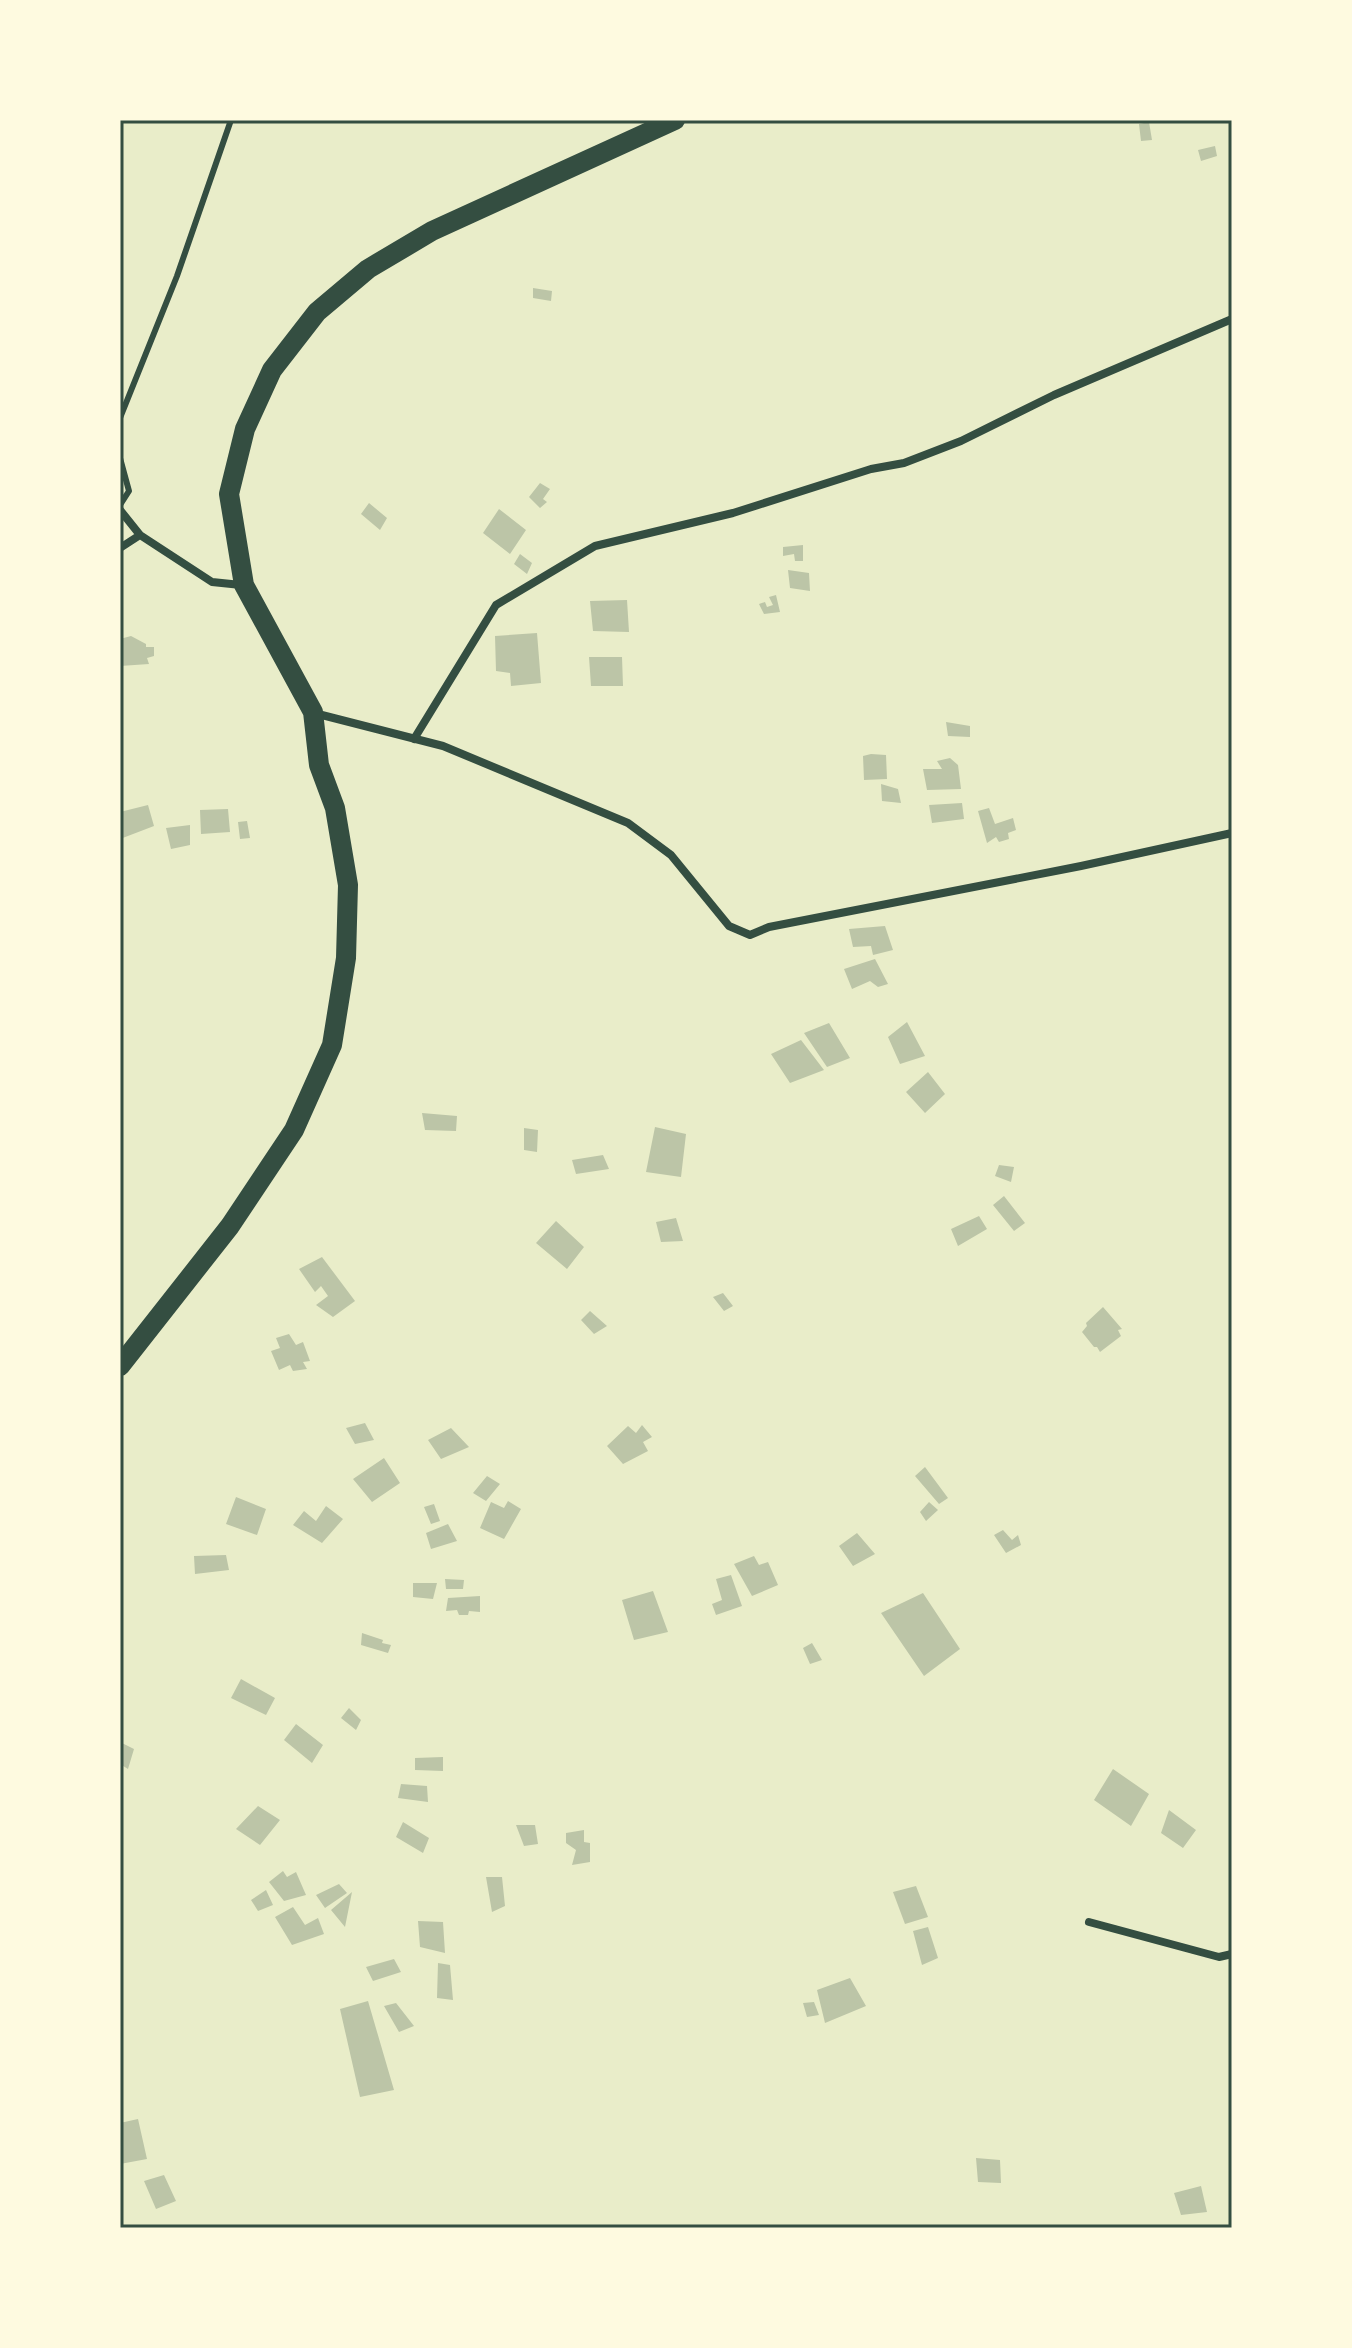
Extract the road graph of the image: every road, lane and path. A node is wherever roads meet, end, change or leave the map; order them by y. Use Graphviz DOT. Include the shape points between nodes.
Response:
graph roads {
  1 [pos="231,120"];
  2 [pos="675,120"];
  3 [pos="1232,319"];
  4 [pos="120,418"];
  5 [pos="120,458"];
  6 [pos="120,508"];
  7 [pos="140,535"];
  8 [pos="120,548"];
  9 [pos="244,585"];
  10 [pos="313,712"];
  11 [pos="414,739"];
  12 [pos="1232,833"];
  13 [pos="120,1366"];
  14 [pos="1089,1922"];
  15 [pos="1232,1954"];
  1 -- 4 [label="lane"];
  2 -- 9 [label="highway" via="432,231 368,269 317,312 272,370 245,429 229,494"];
  3 -- 11 [label="street" via="904,463 595,546 496,605"];
  5 -- 6 [label="lane" via="129,491"];
  6 -- 7 [label="street"];
  7 -- 8 [label="street"];
  7 -- 9 [label="street" via="212,582"];
  9 -- 10 [label="highway"];
  10 -- 11 [label="street"];
  10 -- 13 [label="highway" via="319,765 335,808 348,885 346,958 332,1045 294,1130 230,1226"];
  11 -- 12 [label="street" via="443,746 628,823 671,855 729,926 750,935"];
  14 -- 15 [label="street" via="1219,1957"];
}
